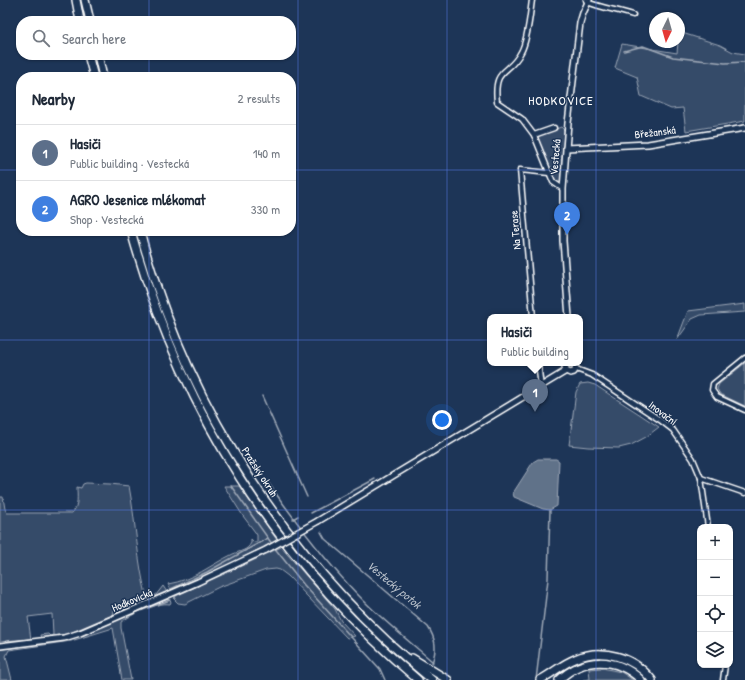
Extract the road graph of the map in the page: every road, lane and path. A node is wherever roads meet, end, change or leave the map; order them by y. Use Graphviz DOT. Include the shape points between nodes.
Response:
graph roads {
  1 [pos="76,0"];
  2 [pos="85,0"];
  3 [pos="532,0"];
  4 [pos="587,1"];
  5 [pos="633,15"];
  6 [pos="79,16"];
  7 [pos="89,16"];
  8 [pos="89,60"];
  9 [pos="99,60"];
  10 [pos="93,72"];
  11 [pos="101,72"];
  12 [pos="554,128"];
  13 [pos="745,128"];
  14 [pos="534,135"];
  15 [pos="566,148"];
  16 [pos="549,173"];
  17 [pos="563,189"];
  18 [pos="133,236"];
  19 [pos="142,236"];
  20 [pos="533,314"];
  21 [pos="569,314"];
  22 [pos="745,358"];
  23 [pos="538,366"];
  24 [pos="566,366"];
  25 [pos="576,369"];
  26 [pos="566,371"];
  27 [pos="541,387"];
  28 [pos="745,410"];
  29 [pos="700,478"];
  30 [pos="745,494"];
  31 [pos="708,524"];
  32 [pos="389,643"];
  33 [pos="0,646"];
  34 [pos="725,668"];
  35 [pos="418,680"];
  36 [pos="432,680"];
  37 [pos="448,680"];
  38 [pos="541,680"];
  39 [pos="559,680"];
  40 [pos="640,680"];
  41 [pos="652,680"];
  42 [pos="723,680"];
  1 -- 6 [label="highway"];
  2 -- 7 [label="highway"];
  3 -- 14 [label="street" via="522,51 514,64 499,76 496,85 497,102 522,119"];
  4 -- 5 [label="street"];
  4 -- 15 [label="street, Vestecká" via="580,23"];
  8 -- 10 [label="highway"];
  9 -- 11 [label="highway"];
  12 -- 14 [label="street, Vestecká"];
  13 -- 15 [label="street, Břežanská" via="648,144"];
  14 -- 16 [label="street"];
  15 -- 17 [label="street, Vestecká"];
  16 -- 17 [label="street" via="554,182"];
  16 -- 20 [label="street, Na Terase" via="520,170"];
  17 -- 21 [label="street, Vestecká" via="562,241"];
  18 -- 35 [label="highway, Pražský okruh" via="151,297 183,376 234,470 272,526 312,576 360,628"];
  19 -- 32 [label="highway, Pražský okruh" via="161,300 191,372 242,466 310,559"];
  22 -- 28 [label="street" via="713,384 712,390 717,397"];
  23 -- 27 [label="street"];
  24 -- 26 [label="street"];
  25 -- 26 [label="street" via="572,373"];
  25 -- 29 [label="street, Inovační" via="592,375 673,430 693,459"];
  26 -- 27 [label="street"];
  27 -- 33 [label="street, Hodkovická, bridge" via="266,550 80,633 64,638"];
  29 -- 30 [label="street"];
  29 -- 31 [label="street, Inovační"];
  32 -- 36 [label="highway, Pražský okruh"];
  32 -- 37 [label="highway"];
  34 -- 42 [label="street"];
  38 -- 41 [label="highway" via="573,660 599,654 628,660"];
  39 -- 40 [label="highway" via="580,666 599,662 621,667"];
}
